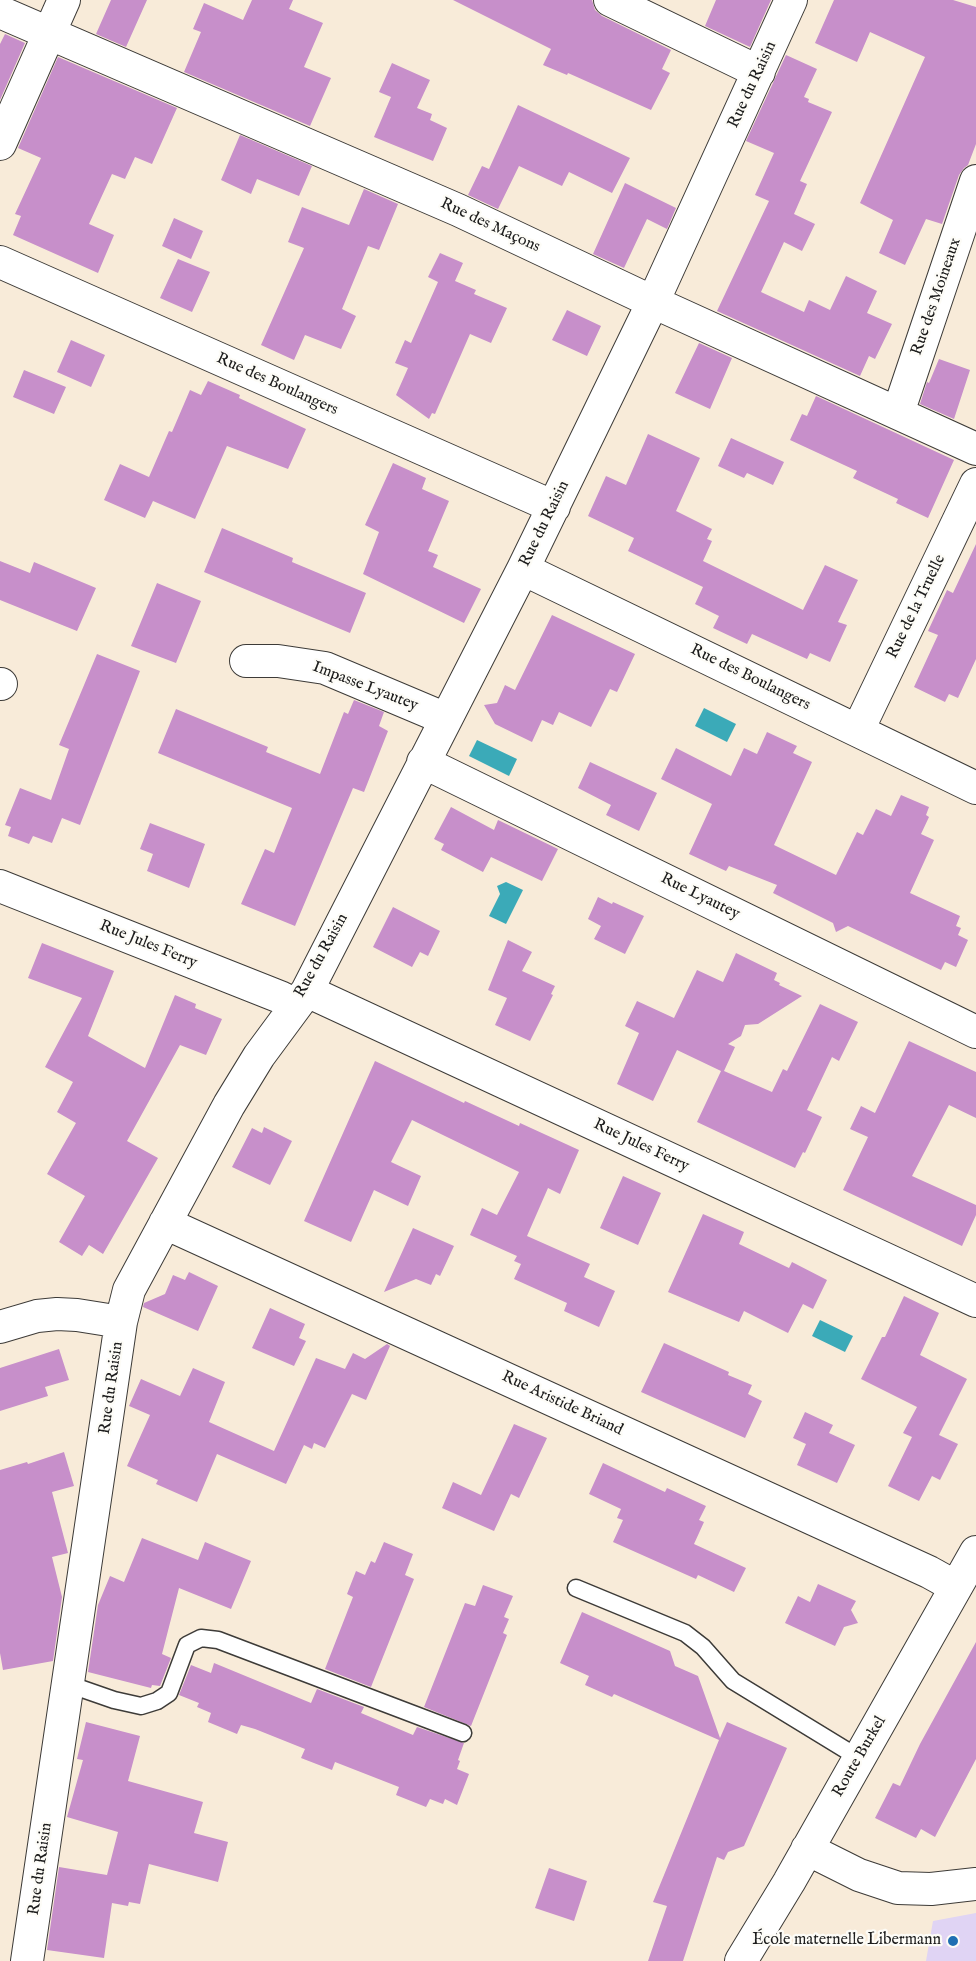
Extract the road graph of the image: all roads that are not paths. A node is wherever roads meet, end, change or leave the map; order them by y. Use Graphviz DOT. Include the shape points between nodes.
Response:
graph roads {
  1 [pos="64,0"];
  2 [pos="610,0"];
  3 [pos="791,0"];
  4 [pos="0,12"];
  5 [pos="49,33"];
  6 [pos="759,72"];
  7 [pos="0,144"];
  8 [pos="976,181"];
  9 [pos="0,262"];
  10 [pos="653,302"];
  11 [pos="897,413"];
  12 [pos="976,449"];
  13 [pos="976,484"];
  14 [pos="554,507"];
  15 [pos="523,569"];
  16 [pos="246,661"];
  17 [pos="446,719"];
  18 [pos="858,730"];
  19 [pos="423,762"];
  20 [pos="976,788"];
  21 [pos="0,886"];
  22 [pos="301,998"];
  23 [pos="976,1032"];
  24 [pos="165,1223"];
  25 [pos="976,1301"];
  26 [pos="121,1322"];
  27 [pos="0,1327"];
  28 [pos="976,1552"];
  29 [pos="956,1587"];
  30 [pos="576,1588"];
  31 [pos="68,1684"];
  32 [pos="463,1733"];
  33 [pos="859,1758"];
  34 [pos="807,1850"];
  35 [pos="976,1884"];
  36 [pos="27,1961"];
  37 [pos="741,1961"];
  1 -- 5 [label="street"];
  2 -- 6 [label="street"];
  3 -- 6 [label="street, Rue du Raisin"];
  4 -- 5 [label="street, Rue des Maçons"];
  5 -- 7 [label="street"];
  5 -- 10 [label="street, Rue des Maçons" via="458,210"];
  6 -- 10 [label="street, Rue du Raisin"];
  8 -- 11 [label="street, Rue des Moineaux"];
  9 -- 14 [label="street, Rue des Boulangers"];
  10 -- 11 [label="street, Rue des Maçons"];
  10 -- 14 [label="street, Rue du Raisin"];
  11 -- 12 [label="street, Rue des Maçons"];
  13 -- 18 [label="street, Rue de la Truelle"];
  14 -- 15 [label="street, Rue du Raisin"];
  15 -- 17 [label="street, Rue du Raisin"];
  15 -- 18 [label="street, Rue des Boulangers"];
  16 -- 17 [label="street, Impasse Lyautey" via="278,660 325,668"];
  17 -- 19 [label="street, Rue du Raisin"];
  18 -- 20 [label="street, Rue des Boulangers"];
  19 -- 22 [label="street, Rue du Raisin"];
  19 -- 23 [label="street, Rue Lyautey"];
  21 -- 22 [label="street, Rue Jules Ferry" via="280,997"];
  22 -- 24 [label="street, Rue du Raisin" via="234,1096"];
  22 -- 25 [label="street, Rue Jules Ferry"];
  24 -- 26 [label="street, Rue du Raisin" via="133,1280"];
  24 -- 29 [label="street, Rue Aristide Briand"];
  26 -- 27 [label="street" via="57,1314"];
  26 -- 31 [label="street, Rue du Raisin"];
  28 -- 29 [label="street, Route Burkel"];
  29 -- 33 [label="street, Route Burkel"];
  30 -- 33 [label="lane" via="685,1633 733,1681"];
  31 -- 32 [label="lane" via="141,1706 169,1693 187,1645 201,1638 218,1640"];
  31 -- 36 [label="street, Rue du Raisin"];
  33 -- 34 [label="street, Route Burkel"];
  34 -- 35 [label="street" via="859,1875 898,1888"];
  34 -- 37 [label="street, Route Burkel"];
}
